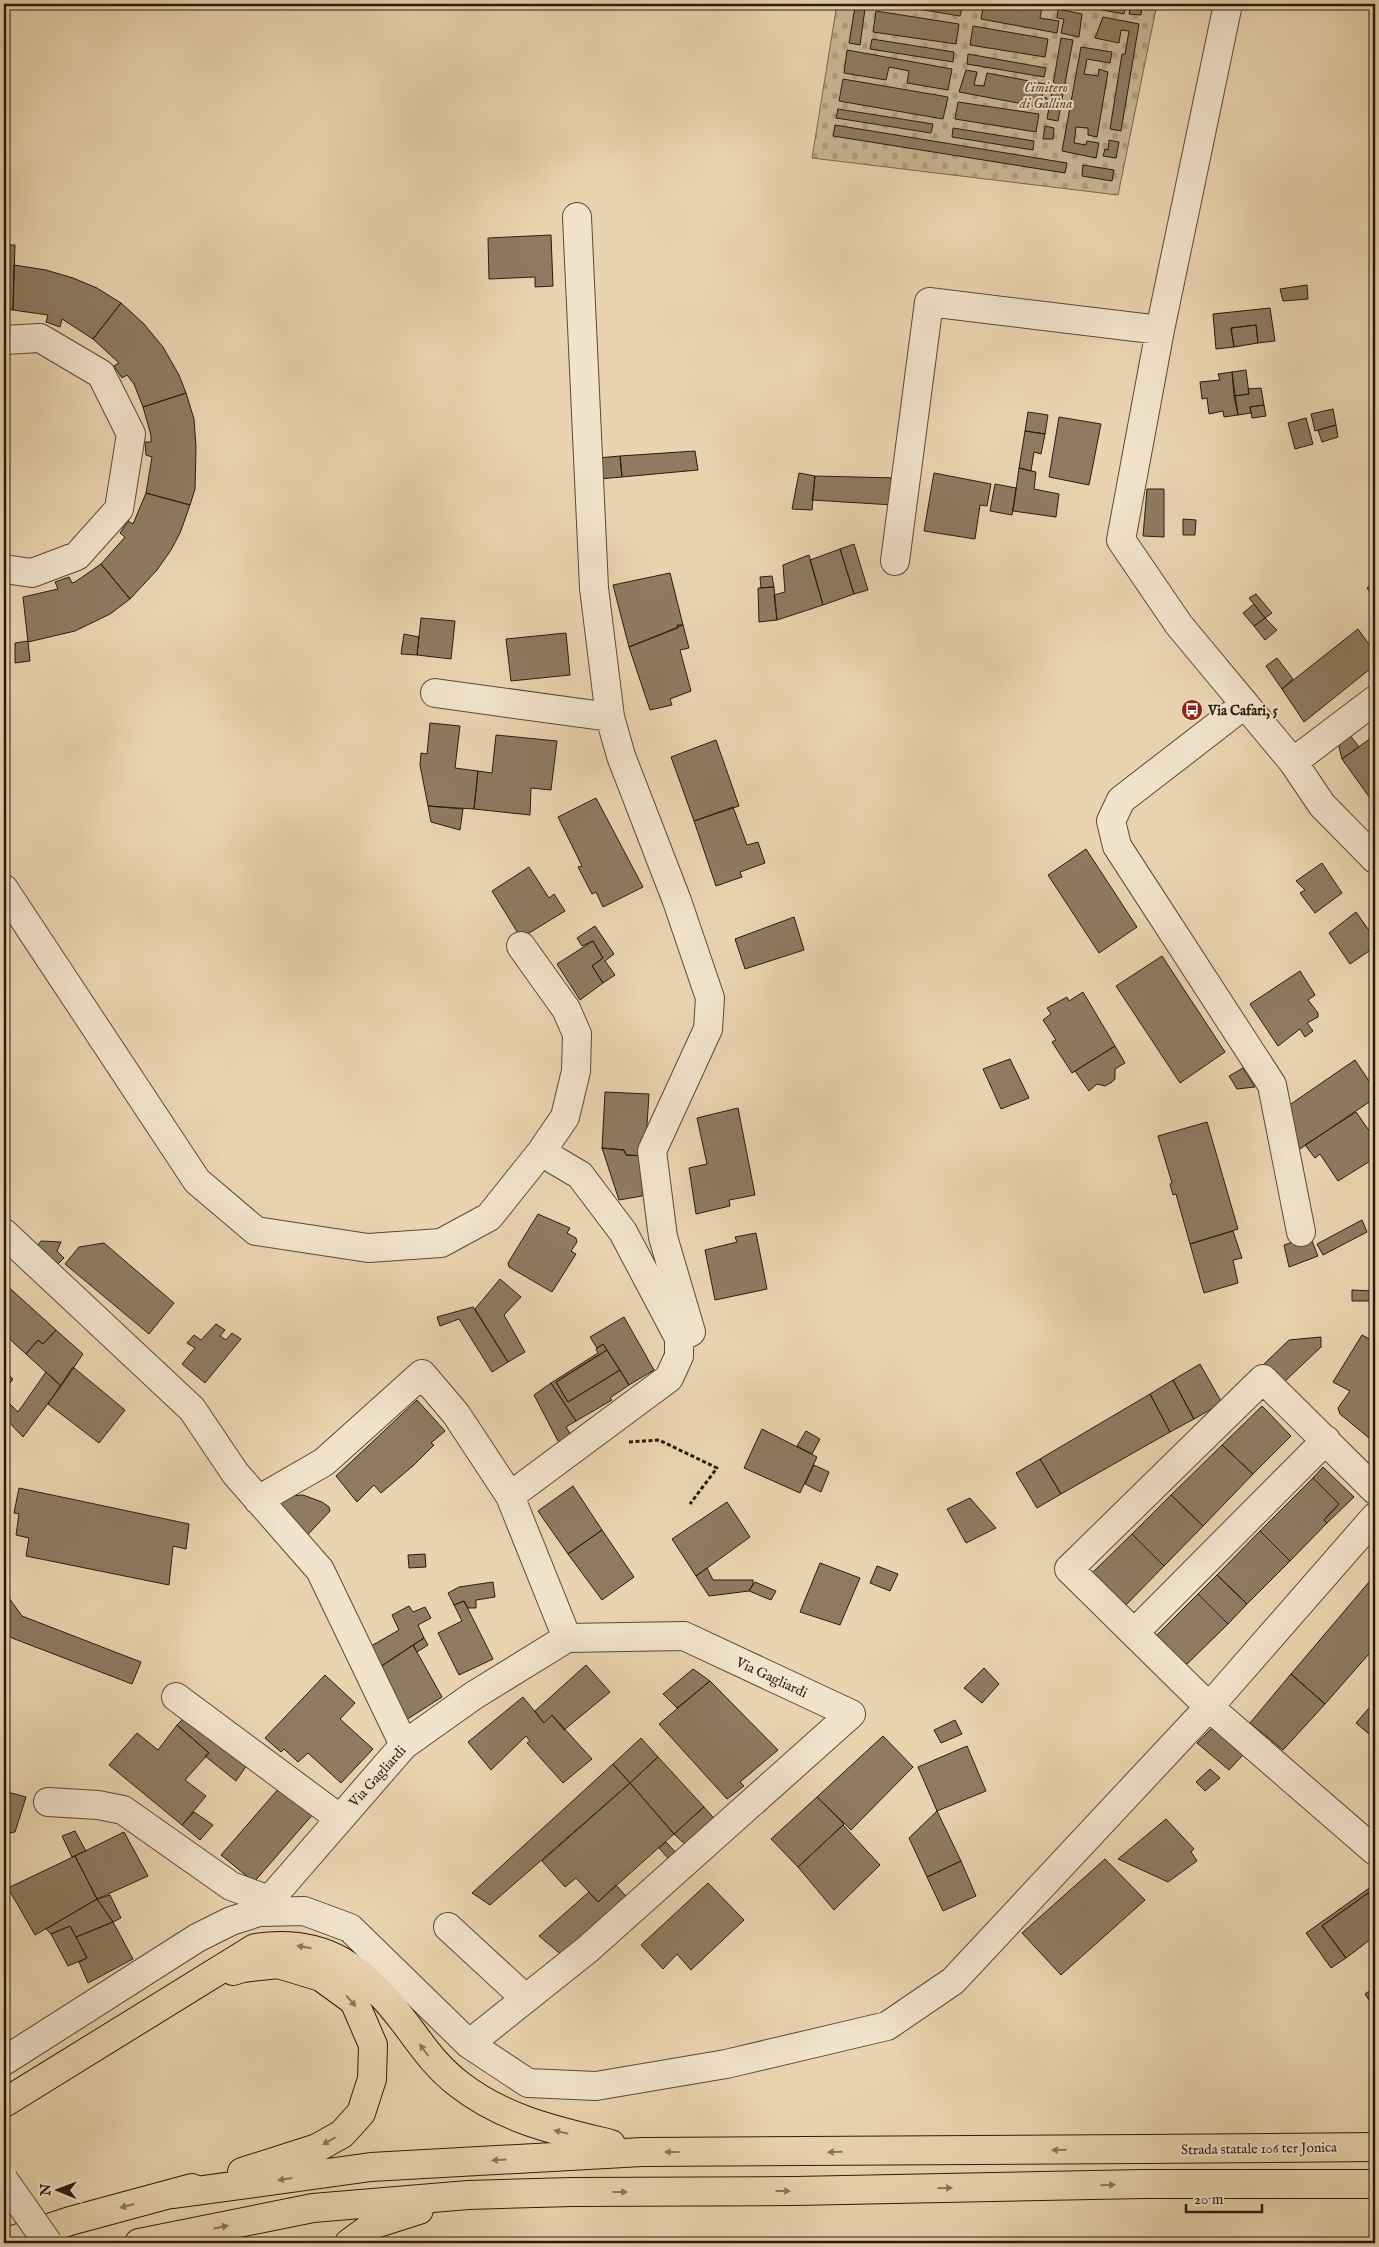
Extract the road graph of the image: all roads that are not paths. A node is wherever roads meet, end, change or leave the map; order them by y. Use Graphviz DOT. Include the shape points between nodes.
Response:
graph roads {
  1 [pos="1228,4"];
  2 [pos="577,217"];
  3 [pos="1160,330"];
  4 [pos="4,340"];
  5 [pos="895,561"];
  6 [pos="4,569"];
  7 [pos="435,693"];
  8 [pos="1375,700"];
  9 [pos="1244,704"];
  10 [pos="610,717"];
  11 [pos="1293,762"];
  12 [pos="1375,859"];
  13 [pos="4,889"];
  14 [pos="521,946"];
  15 [pos="541,1152"];
  16 [pos="1301,1232"];
  17 [pos="4,1233"];
  18 [pos="679,1338"];
  19 [pos="1326,1440"];
  20 [pos="1375,1490"];
  21 [pos="510,1496"];
  22 [pos="258,1500"];
  23 [pos="1375,1517"];
  24 [pos="1134,1633"];
  25 [pos="567,1638"];
  26 [pos="176,1698"];
  27 [pos="1209,1707"];
  28 [pos="404,1745"];
  29 [pos="48,1802"];
  30 [pos="339,1818"];
  31 [pos="1375,1851"];
  32 [pos="264,1906"];
  33 [pos="448,1927"];
  34 [pos="194,1985"];
  35 [pos="525,1998"];
  36 [pos="469,2044"];
  37 [pos="4,2061"];
  38 [pos="4,2103"];
  39 [pos="1375,2147"];
  40 [pos="642,2152"];
  41 [pos="4,2180"];
  42 [pos="1375,2184"];
  43 [pos="174,2194"];
  44 [pos="468,2195"];
  45 [pos="4,2242"];
  46 [pos="48,2243"];
  47 [pos="139,2243"];
  48 [pos="350,2243"];
  1 -- 3 [label="street"];
  2 -- 10 [label="street" via="594,588"];
  3 -- 5 [label="street" via="929,302"];
  3 -- 9 [label="street" via="1121,540 1179,625"];
  4 -- 6 [label="street" via="40,338 101,374 131,434 119,509 77,556 32,573"];
  7 -- 10 [label="street"];
  8 -- 11 [label="street"];
  9 -- 11 [label="street"];
  9 -- 16 [label="street" via="1121,800 1111,821 1117,846 1272,1085"];
  10 -- 18 [label="street" via="621,756 710,998 708,1029 652,1151 663,1237 691,1332"];
  11 -- 12 [label="street" via="1322,805"];
  13 -- 15 [label="street" via="197,1181 256,1231 368,1248 441,1243 489,1217"];
  14 -- 15 [label="street" via="566,1009 578,1034 576,1071 565,1117"];
  15 -- 18 [label="street" via="580,1175 623,1232"];
  17 -- 22 [label="street" via="192,1409 235,1473"];
  18 -- 21 [label="street" via="679,1356 669,1378"];
  19 -- 20 [label="street"];
  19 -- 24 [label="street"];
  19 -- 24 [label="street" via="1263,1379 1069,1569"];
  21 -- 22 [label="street" via="456,1414 422,1374 324,1462"];
  21 -- 25 [label="street"];
  22 -- 28 [label="street" via="320,1570"];
  23 -- 27 [label="street"];
  24 -- 27 [label="street"];
  25 -- 28 [label="street, Via Gagliardi" via="473,1696"];
  25 -- 35 [label="street, Via Gagliardi" via="684,1636 851,1714 588,1949"];
  26 -- 30 [label="street"];
  27 -- 31 [label="street"];
  27 -- 36 [label="street" via="954,1981 887,2026 726,2064 596,2086 528,2083"];
  28 -- 30 [label="street, Via Gagliardi"];
  29 -- 32 [label="street" via="123,1810"];
  30 -- 32 [label="street, Via Gagliardi"];
  32 -- 36 [label="street" via="304,1911 350,1928"];
  32 -- 37 [label="street" via="197,1938"];
  33 -- 35 [label="street"];
  34 -- 38 [label="main road"];
  40 -- 34 [label="main road, one-way" via="514,2117 461,2086 433,2062 403,2021 360,1974 332,1955 306,1946 280,1944 255,1948"];
  34 -- 43 [label="main road, one-way" via="243,1968 278,1964 321,1977 354,2001 373,2046 372,2079 361,2113 342,2134 316,2148"];
  35 -- 36 [label="street"];
  39 -- 40 [label="main road, Strada statale 106 ter Jonica, one-way"];
  40 -- 43 [label="main road, one-way" via="371,2167"];
  41 -- 46 [label="street, bridge"];
  44 -- 42 [label="main road, one-way" via="1144,2184"];
  43 -- 45 [label="main road, one-way"];
  47 -- 44 [label="main road, one-way" via="313,2208"];
  44 -- 48 [label="main road" via="375,2224"];
}
